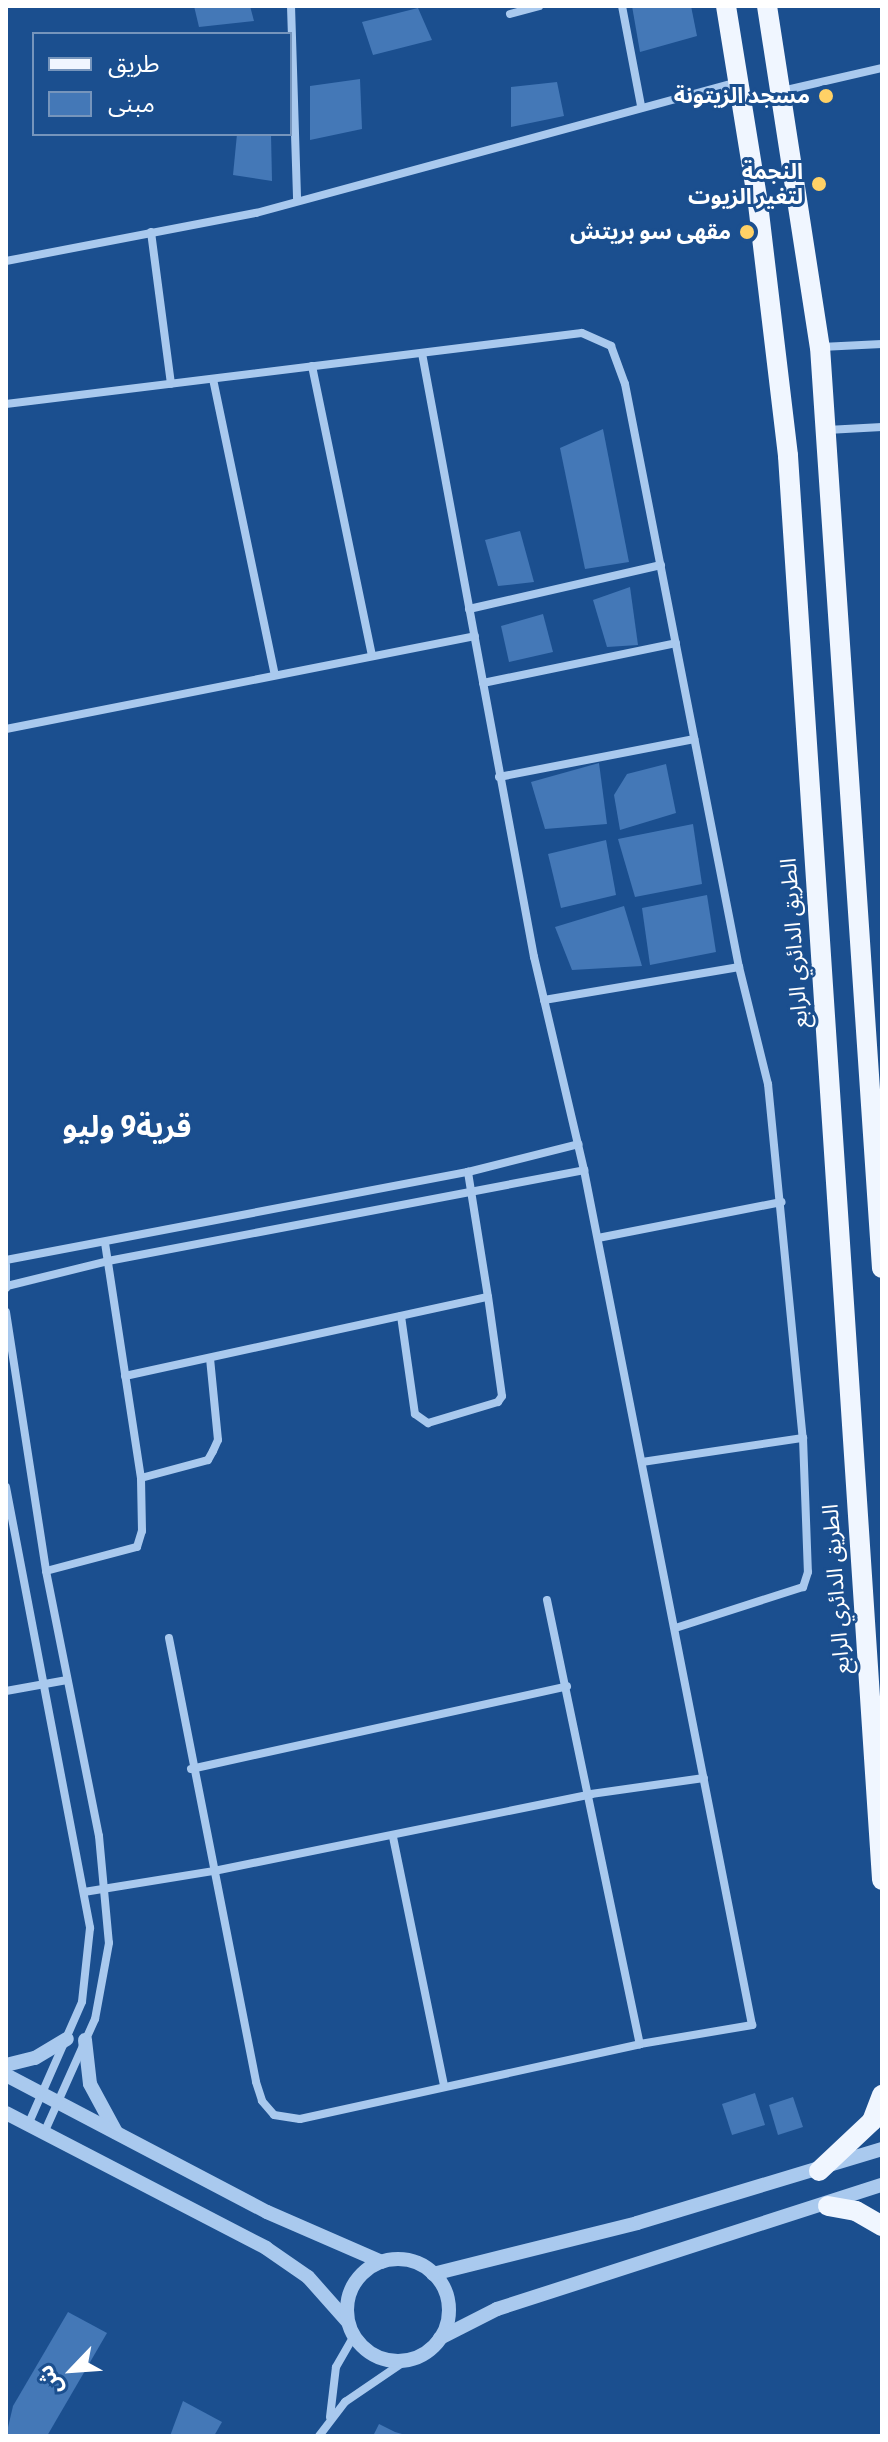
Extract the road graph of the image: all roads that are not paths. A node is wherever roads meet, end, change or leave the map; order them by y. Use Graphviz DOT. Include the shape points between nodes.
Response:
graph roads {
  1 [pos="291,6"];
  2 [pos="539,6"];
  3 [pos="622,6"];
  4 [pos="726,6"];
  5 [pos="767,6"];
  6 [pos="510,14"];
  7 [pos="292,32"];
  8 [pos="292,38"];
  9 [pos="882,68"];
  10 [pos="736,82"];
  11 [pos="782,91"];
  12 [pos="641,106"];
  13 [pos="297,201"];
  14 [pos="151,232"];
  15 [pos="6,261"];
  16 [pos="882,344"];
  17 [pos="820,347"];
  18 [pos="422,353"];
  19 [pos="312,366"];
  20 [pos="213,379"];
  21 [pos="171,384"];
  22 [pos="6,404"];
  23 [pos="882,427"];
  24 [pos="826,430"];
  25 [pos="661,565"];
  26 [pos="469,609"];
  27 [pos="475,636"];
  28 [pos="676,643"];
  29 [pos="372,656"];
  30 [pos="275,675"];
  31 [pos="483,683"];
  32 [pos="6,729"];
  33 [pos="694,739"];
  34 [pos="499,777"];
  35 [pos="739,967"];
  36 [pos="544,1000"];
  37 [pos="874,1013"];
  38 [pos="579,1144"];
  39 [pos="584,1170"];
  40 [pos="468,1172"];
  41 [pos="472,1193"];
  42 [pos="781,1202"];
  43 [pos="598,1238"];
  44 [pos="105,1243"];
  45 [pos="108,1261"];
  46 [pos="6,1262"];
  47 [pos="882,1268"];
  48 [pos="7,1287"];
  49 [pos="488,1297"];
  50 [pos="6,1312"];
  51 [pos="401,1316"];
  52 [pos="210,1358"];
  53 [pos="125,1376"];
  54 [pos="803,1438"];
  55 [pos="642,1462"];
  56 [pos="141,1478"];
  57 [pos="6,1487"];
  58 [pos="46,1571"];
  59 [pos="547,1600"];
  60 [pos="675,1628"];
  61 [pos="169,1638"];
  62 [pos="67,1680"];
  63 [pos="42,1684"];
  64 [pos="567,1686"];
  65 [pos="6,1691"];
  66 [pos="191,1769"];
  67 [pos="704,1778"];
  68 [pos="591,1794"];
  69 [pos="393,1837"];
  70 [pos="214,1871"];
  71 [pos="882,1880"];
  72 [pos="106,1887"];
  73 [pos="84,1892"];
  74 [pos="67,2039"];
  75 [pos="85,2040"];
  76 [pos="640,2044"];
  77 [pos="6,2065"];
  78 [pos="6,2075"];
  79 [pos="444,2086"];
  80 [pos="43,2095"];
  81 [pos="882,2095"];
  82 [pos="58,2101"];
  83 [pos="6,2113"];
  84 [pos="28,2125"];
  85 [pos="116,2132"];
  86 [pos="44,2133"];
  87 [pos="882,2149"];
  88 [pos="819,2171"];
  89 [pos="882,2185"];
  90 [pos="828,2206"];
  91 [pos="882,2226"];
  92 [pos="382,2262"];
  93 [pos="433,2274"];
  94 [pos="351,2329"];
  95 [pos="440,2338"];
  96 [pos="405,2361"];
  97 [pos="330,2418"];
  98 [pos="319,2436"];
  1 -- 7 [label="street"];
  2 -- 6 [label="street"];
  3 -- 12 [label="street"];
  4 -- 10 [label="main road, الطريق الدائري الرابع"];
  5 -- 11 [label="main road"];
  8 -- 13 [label="street"];
  9 -- 11 [label="street"];
  10 -- 12 [label="street"];
  10 -- 71 [label="main road, الطريق الدائري الرابع" via="758,204 788,456"];
  11 -- 17 [label="main road"];
  12 -- 13 [label="street"];
  13 -- 14 [label="street"];
  14 -- 15 [label="street"];
  14 -- 21 [label="street"];
  16 -- 17 [label="street"];
  17 -- 24 [label="main road"];
  18 -- 19 [label="street"];
  18 -- 25 [label="street" via="582,333 611,346 625,384"];
  18 -- 26 [label="street"];
  19 -- 20 [label="street"];
  19 -- 29 [label="street"];
  20 -- 21 [label="street"];
  20 -- 30 [label="street"];
  21 -- 22 [label="street"];
  23 -- 24 [label="street"];
  24 -- 37 [label="main road"];
  25 -- 26 [label="street"];
  25 -- 28 [label="street"];
  26 -- 27 [label="street"];
  27 -- 29 [label="street"];
  27 -- 31 [label="street"];
  28 -- 31 [label="street"];
  28 -- 33 [label="street"];
  29 -- 30 [label="street"];
  30 -- 32 [label="street"];
  31 -- 34 [label="street"];
  33 -- 34 [label="street"];
  33 -- 35 [label="street"];
  34 -- 36 [label="street"];
  35 -- 36 [label="street"];
  35 -- 42 [label="street" via="768,1084"];
  36 -- 38 [label="street"];
  37 -- 47 [label="main road"];
  38 -- 39 [label="street"];
  38 -- 40 [label="street"];
  39 -- 41 [label="street"];
  39 -- 43 [label="street"];
  40 -- 41 [label="street"];
  40 -- 44 [label="street"];
  41 -- 45 [label="street"];
  41 -- 49 [label="street"];
  42 -- 43 [label="street"];
  42 -- 54 [label="street"];
  43 -- 55 [label="street"];
  44 -- 45 [label="street"];
  44 -- 46 [label="street"];
  45 -- 48 [label="street"];
  45 -- 53 [label="street"];
  46 -- 48 [label="street"];
  49 -- 51 [label="street"];
  49 -- 51 [label="street" via="502,1396 498,1402 428,1423 415,1414"];
  50 -- 58 [label="street"];
  51 -- 52 [label="street"];
  52 -- 53 [label="street"];
  52 -- 56 [label="street" via="218,1440 208,1460"];
  53 -- 56 [label="street"];
  54 -- 55 [label="street"];
  54 -- 60 [label="street" via="808,1572 803,1587"];
  55 -- 60 [label="street"];
  56 -- 58 [label="street" via="142,1531 137,1547"];
  57 -- 63 [label="street"];
  58 -- 62 [label="street"];
  59 -- 64 [label="street"];
  60 -- 67 [label="street"];
  61 -- 66 [label="street"];
  62 -- 63 [label="street"];
  62 -- 72 [label="street"];
  63 -- 65 [label="street"];
  63 -- 73 [label="street"];
  64 -- 66 [label="street"];
  64 -- 68 [label="street"];
  66 -- 70 [label="street"];
  67 -- 68 [label="street"];
  67 -- 76 [label="street" via="752,2025"];
  68 -- 69 [label="street"];
  68 -- 76 [label="street"];
  69 -- 70 [label="street"];
  69 -- 79 [label="street"];
  70 -- 72 [label="street"];
  70 -- 79 [label="street" via="256,2082 274,2115 300,2119"];
  72 -- 73 [label="street"];
  72 -- 75 [label="street" via="105,1981"];
  73 -- 74 [label="street" via="89,1971"];
  74 -- 77 [label="street" via="35,2058"];
  74 -- 80 [label="street"];
  75 -- 82 [label="street"];
  75 -- 85 [label="street" via="90,2084"];
  76 -- 79 [label="street"];
  78 -- 80 [label="street"];
  80 -- 82 [label="street"];
  80 -- 84 [label="street"];
  81 -- 88 [label="main road" via="872,2121"];
  82 -- 85 [label="street"];
  82 -- 86 [label="street"];
  83 -- 84 [label="street"];
  84 -- 86 [label="street"];
  85 -- 92 [label="street" via="267,2212"];
  86 -- 94 [label="street" via="266,2248 308,2277"];
  87 -- 88 [label="street"];
  88 -- 93 [label="street" via="536,2252"];
  89 -- 90 [label="street"];
  90 -- 91 [label="main road" via="856,2211"];
  90 -- 95 [label="street" via="548,2291"];
  92 -- 93 [label="street" via="409,2261"];
  92 -- 94 [label="street" via="357,2279 350,2293"];
  93 -- 95 [label="street" via="448,2305"];
  94 -- 96 [label="street" via="376,2356"];
  94 -- 97 [label="street" via="336,2367"];
  95 -- 96 [label="street" via="431,2349"];
  96 -- 97 [label="street"];
  97 -- 98 [label="street"];
}
